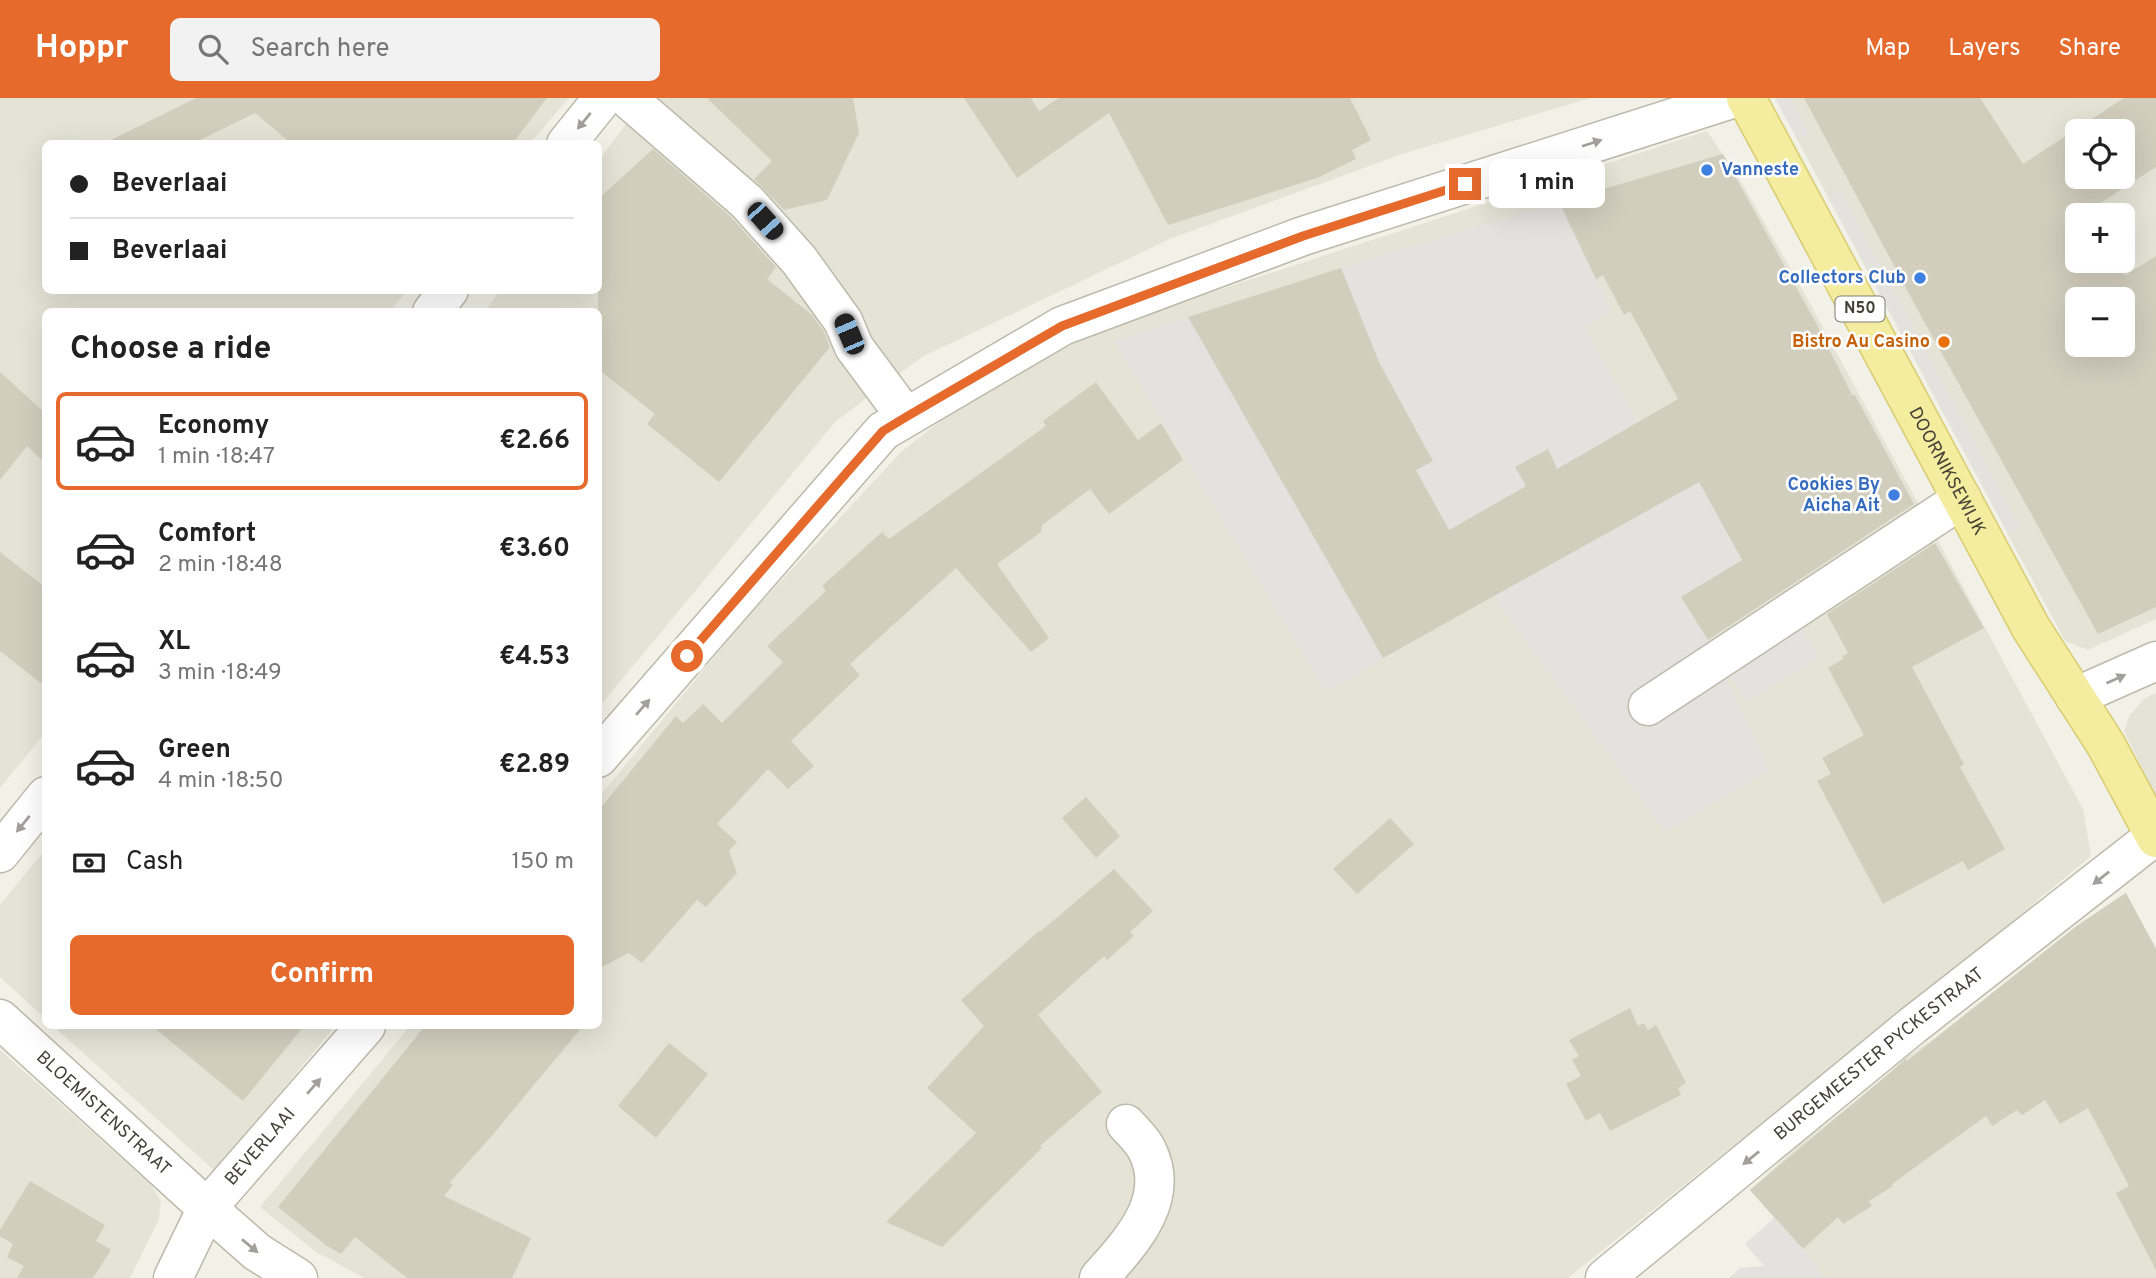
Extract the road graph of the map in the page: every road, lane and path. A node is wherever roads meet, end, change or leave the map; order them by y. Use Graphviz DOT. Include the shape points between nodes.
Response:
graph roads {
  1 [pos="603,98"];
  2 [pos="627,98"];
  3 [pos="1735,98"];
  4 [pos="1746,98"];
  5 [pos="569,140"];
  6 [pos="446,294"];
  7 [pos="435,308"];
  8 [pos="906,417"];
  9 [pos="1962,499"];
  10 [pos="2156,661"];
  11 [pos="2075,697"];
  12 [pos="1648,706"];
  13 [pos="602,753"];
  14 [pos="42,801"];
  15 [pos="2155,837"];
  16 [pos="0,853"];
  17 [pos="0,1019"];
  18 [pos="363,1029"];
  19 [pos="1126,1124"];
  20 [pos="207,1209"];
  21 [pos="173,1278"];
  22 [pos="298,1278"];
  23 [pos="1099,1278"];
  24 [pos="1605,1278"];
  1 -- 5 [label="street, one-way"];
  2 -- 8 [label="street" via="747,202 799,260 843,321 854,347"];
  8 -- 3 [label="street, one-way" via="1062,326 1303,236"];
  4 -- 9 [label="main road, DOORNIKSEWIJK / N50"];
  6 -- 7 [label="street"];
  13 -- 8 [label="street, one-way" via="883,431"];
  9 -- 11 [label="main road, DOORNIKSEWIJK / N50" via="2031,628"];
  9 -- 12 [label="street"];
  11 -- 10 [label="street, one-way"];
  11 -- 15 [label="main road, DOORNIKSEWIJK / N50"];
  14 -- 16 [label="street, one-way"];
  15 -- 24 [label="street, BURGEMEESTER PYCKESTRAAT, one-way" via="1912,1026"];
  17 -- 20 [label="street, BLOEMISTENSTRAAT"];
  20 -- 18 [label="street, BEVERLAAI, one-way"];
  19 -- 23 [label="street" via="1147,1149 1156,1178 1151,1205 1135,1238"];
  20 -- 21 [label="street, BEVERLAAI"];
  20 -- 22 [label="street, BLOEMISTENSTRAAT, one-way" via="257,1252"];
}
